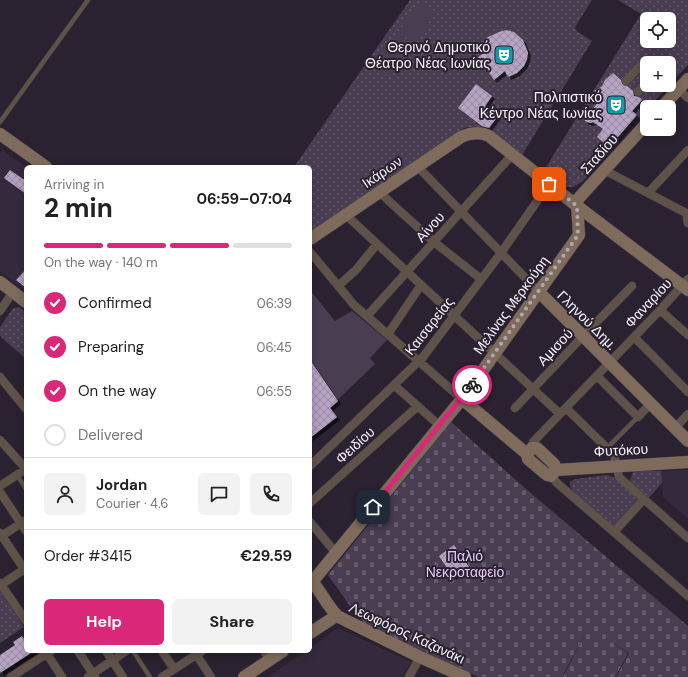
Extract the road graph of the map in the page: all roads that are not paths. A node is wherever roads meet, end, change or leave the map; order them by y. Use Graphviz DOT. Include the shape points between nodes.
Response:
graph roads {
  1 [pos="88,0"];
  2 [pos="640,68"];
  3 [pos="688,79"];
  4 [pos="626,81"];
  5 [pos="678,89"];
  6 [pos="640,90"];
  7 [pos="638,92"];
  8 [pos="688,98"];
  9 [pos="668,100"];
  10 [pos="0,122"];
  11 [pos="640,131"];
  12 [pos="0,134"];
  13 [pos="688,150"];
  14 [pos="512,155"];
  15 [pos="43,165"];
  16 [pos="417,166"];
  17 [pos="604,170"];
  18 [pos="549,184"];
  19 [pos="379,192"];
  20 [pos="648,193"];
  21 [pos="577,206"];
  22 [pos="462,212"];
  23 [pos="346,215"];
  24 [pos="688,215"];
  25 [pos="688,223"];
  26 [pos="312,238"];
  27 [pos="434,242"];
  28 [pos="377,244"];
  29 [pos="501,253"];
  30 [pos="312,254"];
  31 [pos="407,272"];
  32 [pos="481,279"];
  33 [pos="0,282"];
  34 [pos="421,284"];
  35 [pos="686,285"];
  36 [pos="338,286"];
  37 [pos="632,286"];
  38 [pos="13,292"];
  39 [pos="539,292"];
  40 [pos="24,300"];
  41 [pos="660,310"];
  42 [pos="0,311"];
  43 [pos="454,315"];
  44 [pos="367,316"];
  45 [pos="388,334"];
  46 [pos="688,335"];
  47 [pos="583,336"];
  48 [pos="634,338"];
  49 [pos="495,353"];
  50 [pos="420,361"];
  51 [pos="609,363"];
  52 [pos="597,376"];
  53 [pos="0,377"];
  54 [pos="394,385"];
  55 [pos="534,390"];
  56 [pos="688,392"];
  57 [pos="462,399"];
  58 [pos="650,404"];
  59 [pos="418,406"];
  60 [pos="24,407"];
  61 [pos="515,408"];
  62 [pos="563,411"];
  63 [pos="688,414"];
  64 [pos="638,417"];
  65 [pos="440,426"];
  66 [pos="675,428"];
  67 [pos="0,440"];
  68 [pos="688,441"];
  69 [pos="607,448"];
  70 [pos="529,451"];
  71 [pos="688,462"];
  72 [pos="312,464"];
  73 [pos="616,465"];
  74 [pos="24,467"];
  75 [pos="24,470"];
  76 [pos="553,473"];
  77 [pos="17,475"];
  78 [pos="0,486"];
  79 [pos="24,486"];
  80 [pos="0,492"];
  81 [pos="644,499"];
  82 [pos="312,501"];
  83 [pos="23,521"];
  84 [pos="312,524"];
  85 [pos="614,532"];
  86 [pos="1,535"];
  87 [pos="688,538"];
  88 [pos="336,553"];
  89 [pos="24,569"];
  90 [pos="24,571"];
  91 [pos="312,579"];
  92 [pos="312,581"];
  93 [pos="1,584"];
  94 [pos="688,596"];
  95 [pos="24,616"];
  96 [pos="336,616"];
  97 [pos="312,632"];
  98 [pos="47,653"];
  99 [pos="49,653"];
  100 [pos="79,653"];
  101 [pos="107,653"];
  102 [pos="123,653"];
  103 [pos="134,653"];
  104 [pos="163,653"];
  105 [pos="196,653"];
  106 [pos="198,653"];
  107 [pos="267,655"];
  108 [pos="420,657"];
  109 [pos="112,660"];
  110 [pos="174,669"];
  111 [pos="255,673"];
  112 [pos="92,676"];
  113 [pos="11,677"];
  114 [pos="62,677"];
  115 [pos="123,677"];
  116 [pos="150,677"];
  117 [pos="162,677"];
  118 [pos="211,677"];
  119 [pos="244,677"];
  120 [pos="409,677"];
  121 [pos="465,677"];
  1 -- 10 [label="lane"];
  2 -- 4 [label="street"];
  3 -- 5 [label="street"];
  5 -- 8 [label="street"];
  5 -- 9 [label="street"];
  6 -- 7 [label="street"];
  11 -- 17 [label="street, Σταδίου"];
  12 -- 15 [label="street"];
  13 -- 20 [label="street"];
  14 -- 16 [label="street, Ικάρων" via="489,136 472,133 461,137"];
  14 -- 18 [label="street"];
  14 -- 22 [label="street, Αίνου"];
  16 -- 19 [label="street, Ικάρων"];
  16 -- 22 [label="street, Γληνού Δημ."];
  17 -- 20 [label="street"];
  17 -- 21 [label="street, Σταδίου" via="578,199"];
  18 -- 21 [label="street"];
  18 -- 29 [label="street, Καισαρείας"];
  19 -- 23 [label="street, Ικάρων"];
  19 -- 27 [label="street"];
  20 -- 24 [label="street"];
  21 -- 35 [label="street"];
  21 -- 39 [label="street, Μελίνας Μερκούρη" via="578,235"];
  22 -- 27 [label="street, Αίνου"];
  22 -- 29 [label="street, Γληνού Δημ."];
  23 -- 26 [label="street, Ικάρων"];
  23 -- 28 [label="street"];
  24 -- 25 [label="street"];
  27 -- 31 [label="street, Αίνου"];
  27 -- 32 [label="street"];
  28 -- 31 [label="street"];
  28 -- 36 [label="street" via="356,270"];
  29 -- 32 [label="street, Καισαρείας"];
  29 -- 39 [label="street, Γληνού Δημ."];
  30 -- 36 [label="street"];
  31 -- 34 [label="street"];
  31 -- 44 [label="street, Αίνου"];
  32 -- 43 [label="street, Καισαρείας"];
  33 -- 38 [label="street"];
  34 -- 43 [label="street"];
  34 -- 45 [label="street"];
  35 -- 41 [label="street, Φαναρίου"];
  36 -- 44 [label="street"];
  37 -- 47 [label="street, Αμισού"];
  38 -- 40 [label="street"];
  38 -- 42 [label="street"];
  39 -- 47 [label="street, Γληνού Δημ."];
  39 -- 49 [label="street, Μελίνας Μερκούρη"];
  41 -- 46 [label="street"];
  41 -- 48 [label="street, Φαναρίου"];
  43 -- 49 [label="street"];
  43 -- 50 [label="street, Καισαρείας"];
  44 -- 45 [label="street"];
  45 -- 50 [label="street"];
  47 -- 51 [label="street, Γληνού Δημ."];
  47 -- 55 [label="street, Αμισού"];
  48 -- 51 [label="street, Φαναρίου"];
  48 -- 56 [label="street"];
  49 -- 55 [label="street"];
  49 -- 57 [label="street, Μελίνας Μερκούρη"];
  50 -- 54 [label="street, Καισαρείας"];
  50 -- 57 [label="street"];
  51 -- 52 [label="street, Φαναρίου"];
  51 -- 58 [label="street, Γληνού Δημ."];
  52 -- 62 [label="street, Φαναρίου"];
  52 -- 64 [label="street"];
  53 -- 60 [label="street"];
  54 -- 59 [label="street"];
  54 -- 72 [label="street, Καισαρείας"];
  55 -- 61 [label="street, Αμισού"];
  55 -- 62 [label="street"];
  57 -- 65 [label="street, Μελίνας Μερκούρη"];
  57 -- 70 [label="street"];
  58 -- 64 [label="street"];
  58 -- 66 [label="street, Γληνού Δημ."];
  59 -- 65 [label="street"];
  59 -- 82 [label="street, Φειδίου"];
  62 -- 69 [label="street"];
  62 -- 70 [label="street, Φαναρίου" via="533,442"];
  63 -- 66 [label="street"];
  64 -- 69 [label="lane"];
  65 -- 88 [label="street, Μελίνας Μερκούρη"];
  66 -- 68 [label="street, Γληνού Δημ."];
  67 -- 74 [label="street"];
  69 -- 73 [label="street" via="614,455"];
  70 -- 76 [label="street" via="537,448 554,464"];
  71 -- 73 [label="street, Φυτόκου"];
  73 -- 76 [label="street, Φυτόκου"];
  73 -- 81 [label="street" via="619,477"];
  75 -- 77 [label="street"];
  76 -- 85 [label="street" via="556,483"];
  77 -- 78 [label="street"];
  77 -- 79 [label="lane"];
  80 -- 83 [label="street"];
  81 -- 85 [label="street"];
  81 -- 87 [label="street"];
  83 -- 86 [label="street"];
  84 -- 88 [label="street"];
  85 -- 94 [label="street"];
  86 -- 89 [label="street"];
  88 -- 91 [label="street, Μελίνας Μερκούρη"];
  90 -- 93 [label="street"];
  92 -- 96 [label="street"];
  93 -- 95 [label="street"];
  96 -- 97 [label="street"];
  96 -- 108 [label="street, Λεωφόρος Καζανάκι"];
  98 -- 113 [label="street"];
  99 -- 114 [label="street"];
  100 -- 112 [label="street"];
  101 -- 109 [label="street"];
  102 -- 109 [label="street"];
  103 -- 116 [label="lane"];
  104 -- 110 [label="street"];
  105 -- 110 [label="street"];
  106 -- 118 [label="street"];
  107 -- 111 [label="street"];
  108 -- 120 [label="street"];
  108 -- 121 [label="street, Λεωφόρος Καζανάκι"];
  109 -- 112 [label="street"];
  109 -- 115 [label="street"];
  110 -- 117 [label="street"];
  111 -- 119 [label="street"];
}
